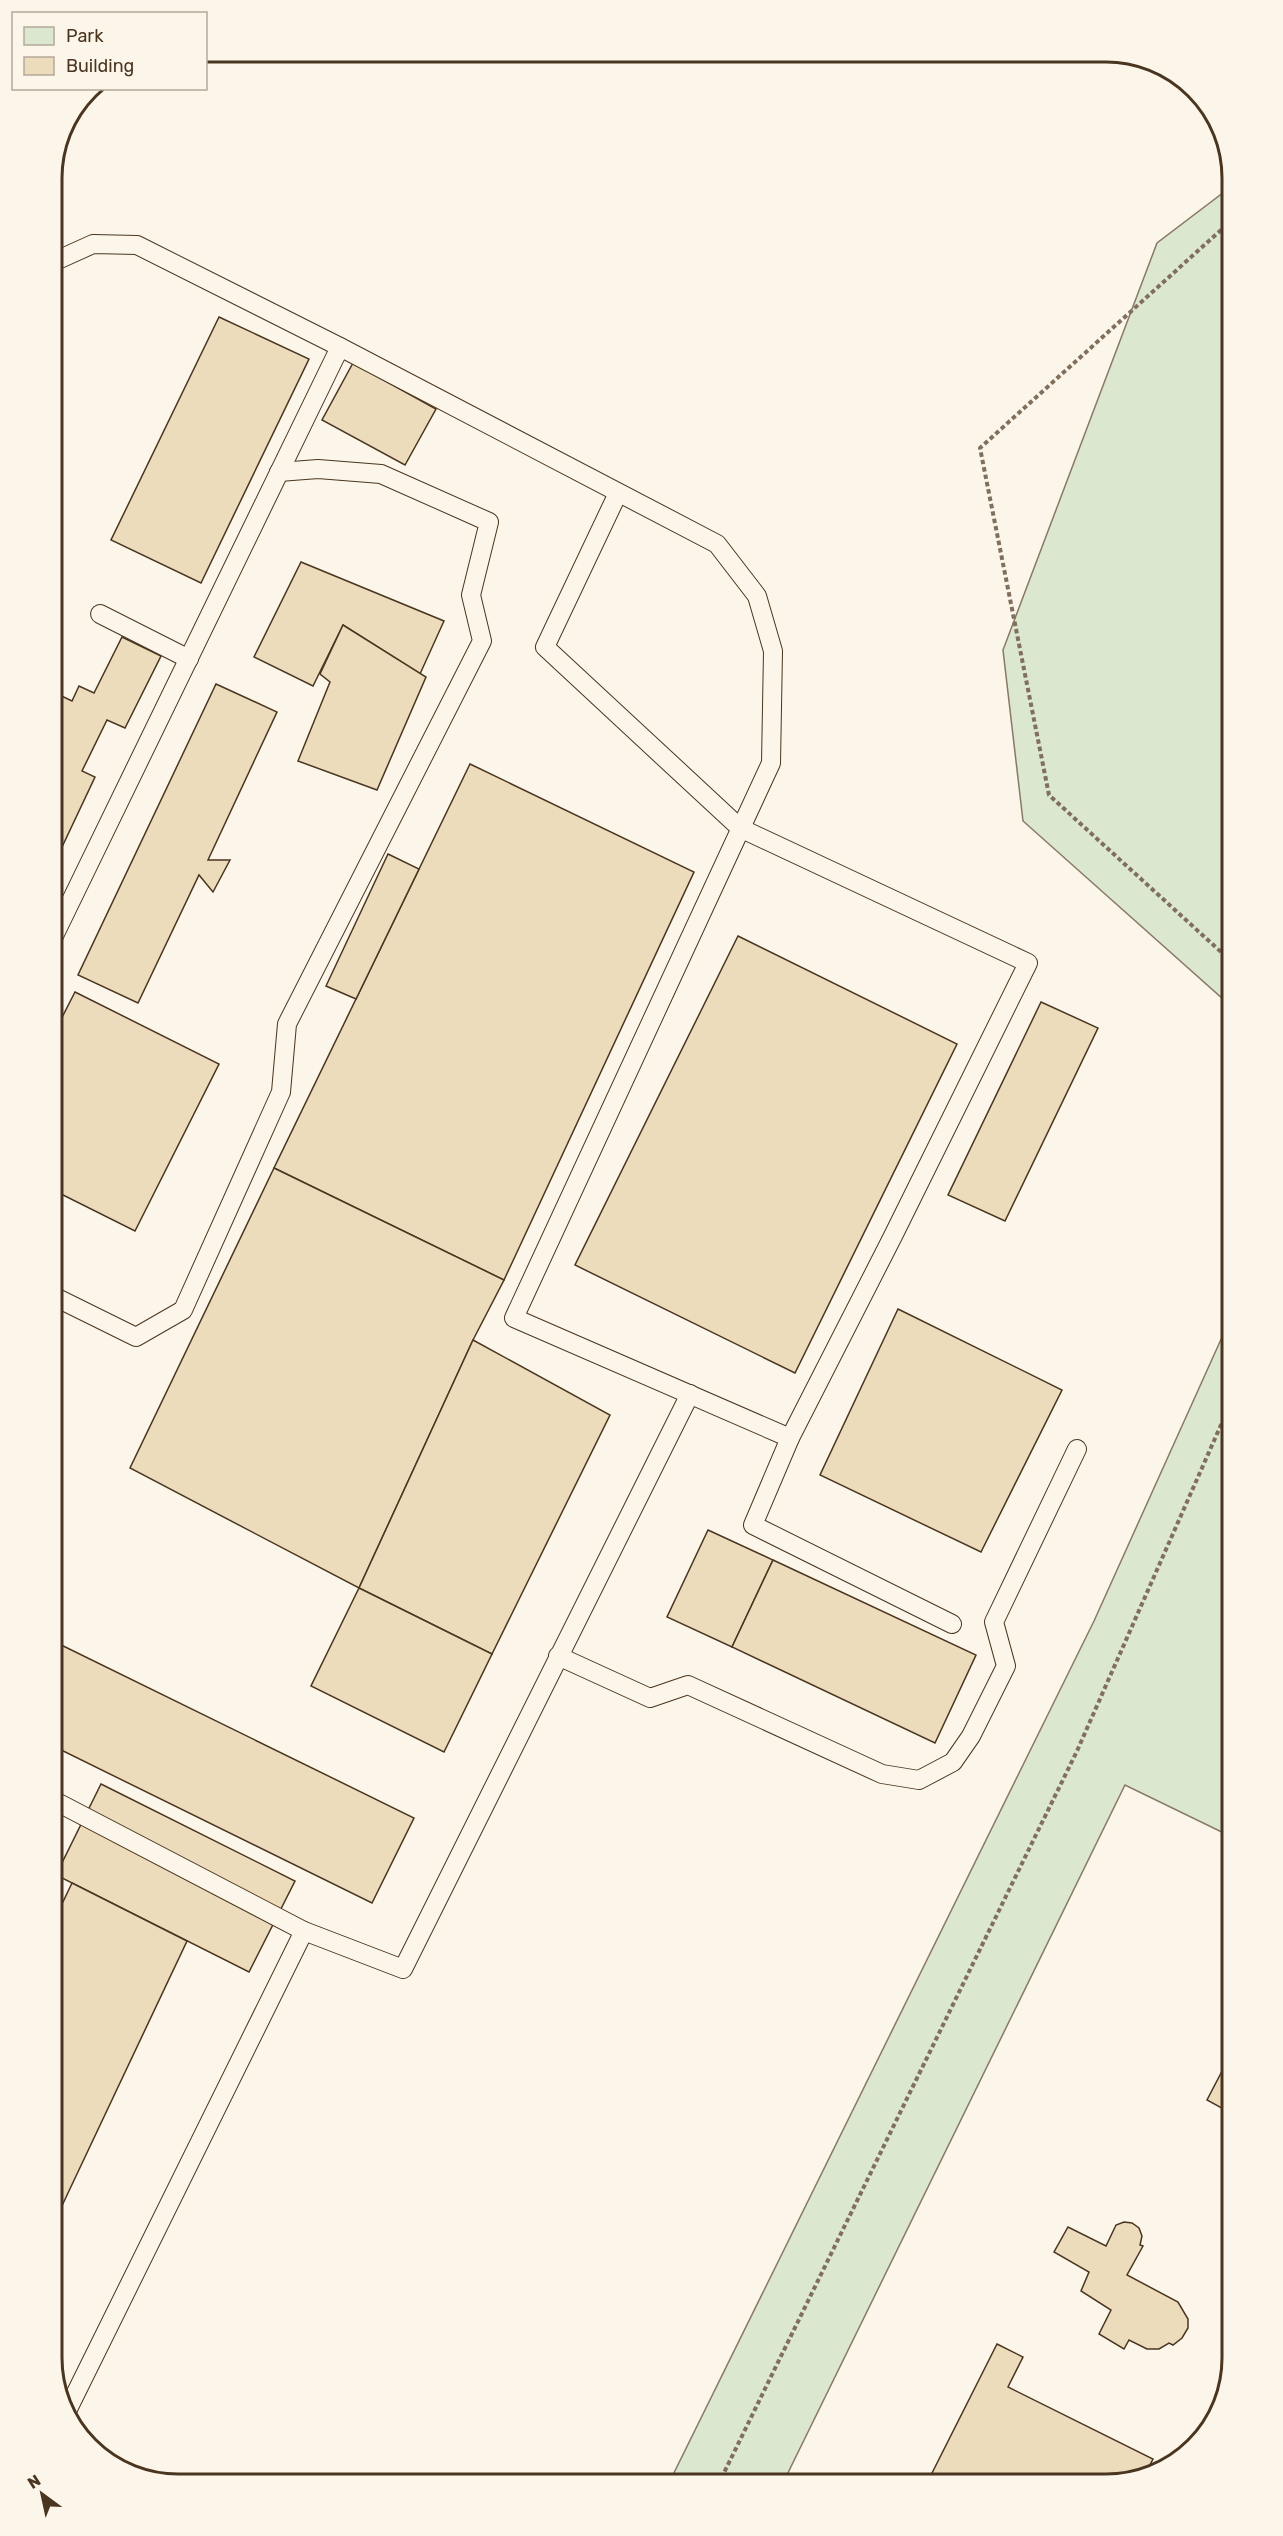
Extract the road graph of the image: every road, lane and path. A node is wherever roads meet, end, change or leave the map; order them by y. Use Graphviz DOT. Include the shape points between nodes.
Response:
graph roads {
  1 [pos="1222,229"];
  2 [pos="62,258"];
  3 [pos="340,347"];
  4 [pos="279,472"];
  5 [pos="618,493"];
  6 [pos="100,614"];
  7 [pos="189,659"];
  8 [pos="740,828"];
  9 [pos="62,919"];
  10 [pos="1222,953"];
  11 [pos="62,1300"];
  12 [pos="690,1394"];
  13 [pos="1222,1423"];
  14 [pos="790,1438"];
  15 [pos="1077,1449"];
  16 [pos="952,1624"];
  17 [pos="558,1656"];
  18 [pos="62,1810"];
  19 [pos="304,1930"];
  20 [pos="70,2404"];
  21 [pos="723,2474"];
  1 -- 10 [label="path" via="980,448 1049,795"];
  2 -- 3 [label="lane" via="93,244 137,245"];
  3 -- 4 [label="lane"];
  3 -- 5 [label="lane"];
  4 -- 7 [label="lane"];
  4 -- 11 [label="lane" via="381,474 489,522 471,595 482,641 286,1024 281,1092 183,1310 136,1337"];
  5 -- 8 [label="lane" via="717,544 757,596 772,651 771,763"];
  5 -- 8 [label="lane" via="545,647"];
  6 -- 7 [label="lane"];
  7 -- 9 [label="lane"];
  8 -- 12 [label="lane" via="514,1318"];
  8 -- 14 [label="lane" via="1028,963"];
  12 -- 14 [label="lane"];
  12 -- 17 [label="lane"];
  13 -- 21 [label="path" via="1077,1751"];
  14 -- 16 [label="lane" via="753,1525"];
  15 -- 17 [label="lane" via="994,1622 1006,1666 971,1736 953,1762 920,1780 882,1774 688,1685 650,1698"];
  17 -- 19 [label="lane" via="403,1969"];
  18 -- 19 [label="lane"];
  19 -- 20 [label="lane"];
}
